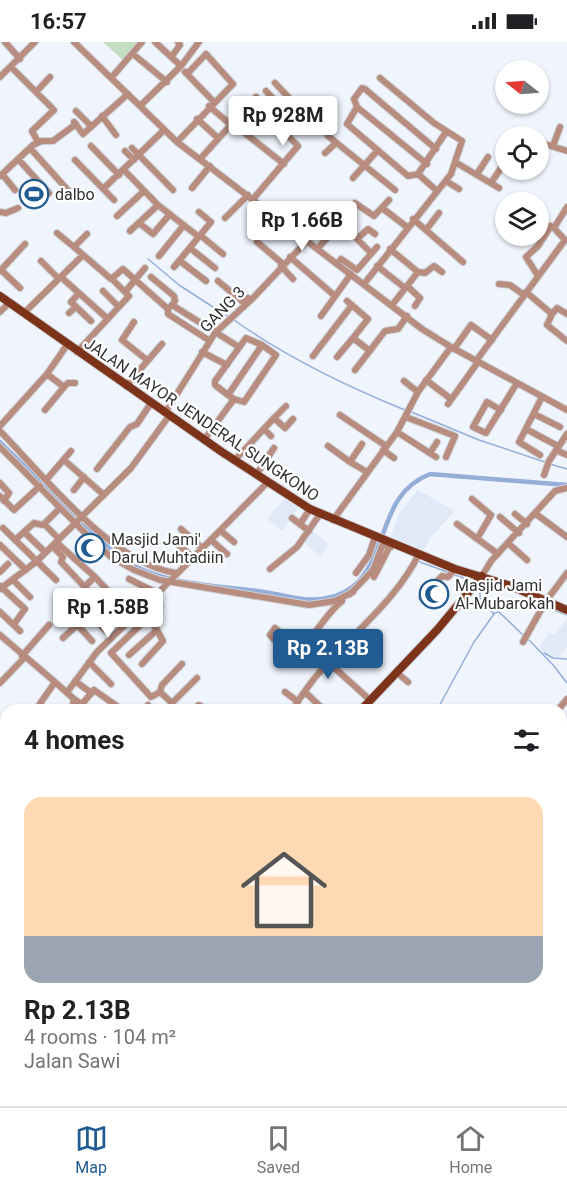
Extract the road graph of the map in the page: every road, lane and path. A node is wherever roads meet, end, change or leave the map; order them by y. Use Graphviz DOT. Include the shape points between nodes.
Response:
graph roads {
  1 [pos="5,42"];
  2 [pos="35,42"];
  3 [pos="74,42"];
  4 [pos="142,42"];
  5 [pos="155,42"];
  6 [pos="178,42"];
  7 [pos="199,42"];
  8 [pos="133,54"];
  9 [pos="172,56"];
  10 [pos="20,59"];
  11 [pos="12,67"];
  12 [pos="180,67"];
  13 [pos="187,74"];
  14 [pos="0,77"];
  15 [pos="112,77"];
  16 [pos="50,78"];
  17 [pos="380,78"];
  18 [pos="167,82"];
  19 [pos="275,83"];
  20 [pos="37,90"];
  21 [pos="266,91"];
  22 [pos="128,94"];
  23 [pos="211,104"];
  24 [pos="140,106"];
  25 [pos="357,107"];
  26 [pos="246,108"];
  27 [pos="76,111"];
  28 [pos="286,112"];
  29 [pos="102,116"];
  30 [pos="197,118"];
  31 [pos="276,123"];
  32 [pos="232,124"];
  33 [pos="267,125"];
  34 [pos="91,126"];
  35 [pos="560,127"];
  36 [pos="254,128"];
  37 [pos="164,130"];
  38 [pos="446,132"];
  39 [pos="117,135"];
  40 [pos="248,135"];
  41 [pos="328,136"];
  42 [pos="218,138"];
  43 [pos="39,142"];
  44 [pos="177,142"];
  45 [pos="336,143"];
  46 [pos="549,145"];
  47 [pos="91,146"];
  48 [pos="552,146"];
  49 [pos="30,148"];
  50 [pos="132,148"];
  51 [pos="436,148"];
  52 [pos="378,150"];
  53 [pos="125,151"];
  54 [pos="567,151"];
  55 [pos="325,153"];
  56 [pos="488,157"];
  57 [pos="137,158"];
  58 [pos="18,159"];
  59 [pos="200,159"];
  60 [pos="75,160"];
  61 [pos="455,162"];
  62 [pos="285,164"];
  63 [pos="427,164"];
  64 [pos="210,166"];
  65 [pos="364,166"];
  66 [pos="121,172"];
  67 [pos="418,174"];
  68 [pos="477,174"];
  69 [pos="1,175"];
  70 [pos="495,177"];
  71 [pos="353,178"];
  72 [pos="446,181"];
  73 [pos="491,183"];
  74 [pos="192,188"];
  75 [pos="499,188"];
  76 [pos="103,189"];
  77 [pos="459,189"];
  78 [pos="15,190"];
  79 [pos="173,190"];
  80 [pos="395,190"];
  81 [pos="144,191"];
  82 [pos="437,191"];
  83 [pos="49,193"];
  84 [pos="74,197"];
  85 [pos="251,197"];
  86 [pos="114,200"];
  87 [pos="389,200"];
  88 [pos="158,204"];
  89 [pos="567,207"];
  90 [pos="18,208"];
  91 [pos="382,208"];
  92 [pos="337,209"];
  93 [pos="199,212"];
  94 [pos="440,213"];
  95 [pos="2,214"];
  96 [pos="170,214"];
  97 [pos="117,216"];
  98 [pos="225,218"];
  99 [pos="413,219"];
  100 [pos="139,223"];
  101 [pos="184,225"];
  102 [pos="549,225"];
  103 [pos="407,227"];
  104 [pos="553,227"];
  105 [pos="426,230"];
  106 [pos="130,231"];
  107 [pos="57,233"];
  108 [pos="87,234"];
  109 [pos="153,234"];
  110 [pos="375,234"];
  111 [pos="200,236"];
  112 [pos="160,239"];
  113 [pos="306,240"];
  114 [pos="257,242"];
  115 [pos="25,244"];
  116 [pos="74,247"];
  117 [pos="377,247"];
  118 [pos="190,248"];
  119 [pos="317,249"];
  120 [pos="390,249"];
  121 [pos="371,253"];
  122 [pos="223,254"];
  123 [pos="83,255"];
  124 [pos="159,256"];
  125 [pos="290,257"];
  126 [pos="41,261"];
  127 [pos="180,261"];
  128 [pos="463,262"];
  129 [pos="337,264"];
  130 [pos="282,265"];
  131 [pos="377,266"];
  132 [pos="174,267"];
  133 [pos="146,268"];
  134 [pos="215,268"];
  135 [pos="1,271"];
  136 [pos="417,272"];
  137 [pos="442,272"];
  138 [pos="351,274"];
  139 [pos="538,276"];
  140 [pos="151,277"];
  141 [pos="60,278"];
  142 [pos="112,279"];
  143 [pos="136,279"];
  144 [pos="294,279"];
  145 [pos="206,281"];
  146 [pos="218,281"];
  147 [pos="364,284"];
  148 [pos="499,284"];
  149 [pos="406,287"];
  150 [pos="20,288"];
  151 [pos="103,291"];
  152 [pos="426,291"];
  153 [pos="79,293"];
  154 [pos="127,294"];
  155 [pos="525,294"];
  156 [pos="255,295"];
  157 [pos="0,296"];
  158 [pos="335,296"];
  159 [pos="420,298"];
  160 [pos="9,303"];
  161 [pos="392,305"];
  162 [pos="415,306"];
  163 [pos="76,307"];
  164 [pos="119,307"];
  165 [pos="170,307"];
  166 [pos="0,312"];
  167 [pos="24,313"];
  168 [pos="69,314"];
  169 [pos="552,314"];
  170 [pos="567,314"];
  171 [pos="321,316"];
  172 [pos="407,316"];
  173 [pos="108,319"];
  174 [pos="91,321"];
  175 [pos="134,322"];
  176 [pos="215,333"];
  177 [pos="353,338"];
  178 [pos="492,340"];
  179 [pos="210,341"];
  180 [pos="567,341"];
  181 [pos="162,344"];
  182 [pos="67,345"];
  183 [pos="261,345"];
  184 [pos="239,347"];
  185 [pos="452,348"];
  186 [pos="370,351"];
  187 [pos="77,352"];
  188 [pos="202,352"];
  189 [pos="313,356"];
  190 [pos="337,357"];
  191 [pos="147,360"];
  192 [pos="477,361"];
  193 [pos="227,364"];
  194 [pos="355,370"];
  195 [pos="47,374"];
  196 [pos="426,380"];
  197 [pos="404,381"];
  198 [pos="75,383"];
  199 [pos="517,383"];
  200 [pos="126,386"];
  201 [pos="64,387"];
  202 [pos="417,392"];
  203 [pos="228,394"];
  204 [pos="542,397"];
  205 [pos="234,399"];
  206 [pos="151,404"];
  207 [pos="286,406"];
  208 [pos="45,410"];
  209 [pos="501,410"];
  210 [pos="567,410"];
  211 [pos="167,414"];
  212 [pos="534,414"];
  213 [pos="340,415"];
  214 [pos="406,416"];
  215 [pos="274,418"];
  216 [pos="293,419"];
  217 [pos="0,426"];
  218 [pos="560,428"];
  219 [pos="264,429"];
  220 [pos="526,429"];
  221 [pos="0,431"];
  222 [pos="398,432"];
  223 [pos="567,434"];
  224 [pos="271,436"];
  225 [pos="204,440"];
  226 [pos="437,442"];
  227 [pos="362,444"];
  228 [pos="328,446"];
  229 [pos="0,447"];
  230 [pos="274,448"];
  231 [pos="385,448"];
  232 [pos="556,448"];
  233 [pos="72,451"];
  234 [pos="540,455"];
  235 [pos="567,455"];
  236 [pos="446,457"];
  237 [pos="394,459"];
  238 [pos="64,460"];
  239 [pos="234,461"];
  240 [pos="350,462"];
  241 [pos="97,469"];
  242 [pos="367,473"];
  243 [pos="256,475"];
  244 [pos="544,476"];
  245 [pos="84,477"];
  246 [pos="47,479"];
  247 [pos="372,479"];
  248 [pos="0,483"];
  249 [pos="267,483"];
  250 [pos="40,486"];
  251 [pos="567,488"];
  252 [pos="74,490"];
  253 [pos="104,495"];
  254 [pos="538,497"];
  255 [pos="2,499"];
  256 [pos="472,499"];
  257 [pos="546,503"];
  258 [pos="60,508"];
  259 [pos="310,509"];
  260 [pos="320,514"];
  261 [pos="515,514"];
  262 [pos="536,514"];
  263 [pos="500,517"];
  264 [pos="292,518"];
  265 [pos="79,520"];
  266 [pos="333,520"];
  267 [pos="44,524"];
  268 [pos="300,524"];
  269 [pos="457,524"];
  270 [pos="527,524"];
  271 [pos="3,528"];
  272 [pos="181,529"];
  273 [pos="221,531"];
  274 [pos="309,531"];
  275 [pos="24,532"];
  276 [pos="519,533"];
  277 [pos="567,537"];
  278 [pos="477,539"];
  279 [pos="15,540"];
  280 [pos="211,540"];
  281 [pos="234,542"];
  282 [pos="58,543"];
  283 [pos="177,543"];
  284 [pos="384,544"];
  285 [pos="509,544"];
  286 [pos="0,545"];
  287 [pos="202,548"];
  288 [pos="46,554"];
  289 [pos="227,554"];
  290 [pos="498,554"];
  291 [pos="65,555"];
  292 [pos="192,557"];
  293 [pos="418,557"];
  294 [pos="527,560"];
  295 [pos="37,561"];
  296 [pos="8,564"];
  297 [pos="270,569"];
  298 [pos="26,570"];
  299 [pos="0,572"];
  300 [pos="452,572"];
  301 [pos="175,573"];
  302 [pos="356,573"];
  303 [pos="567,573"];
  304 [pos="95,576"];
  305 [pos="482,576"];
  306 [pos="374,577"];
  307 [pos="129,579"];
  308 [pos="13,580"];
  309 [pos="56,580"];
  310 [pos="169,581"];
  311 [pos="85,586"];
  312 [pos="1,588"];
  313 [pos="353,592"];
  314 [pos="156,595"];
  315 [pos="30,597"];
  316 [pos="75,598"];
  317 [pos="422,598"];
  318 [pos="138,601"];
  319 [pos="101,603"];
  320 [pos="544,604"];
  321 [pos="64,610"];
  322 [pos="567,610"];
  323 [pos="0,612"];
  324 [pos="89,613"];
  325 [pos="148,617"];
  326 [pos="132,618"];
  327 [pos="118,622"];
  328 [pos="14,624"];
  329 [pos="77,624"];
  330 [pos="49,625"];
  331 [pos="138,625"];
  332 [pos="105,630"];
  333 [pos="157,630"];
  334 [pos="20,631"];
  335 [pos="0,635"];
  336 [pos="63,638"];
  337 [pos="525,639"];
  338 [pos="92,641"];
  339 [pos="307,644"];
  340 [pos="129,655"];
  341 [pos="23,657"];
  342 [pos="291,658"];
  343 [pos="89,662"];
  344 [pos="142,664"];
  345 [pos="182,664"];
  346 [pos="329,664"];
  347 [pos="396,672"];
  348 [pos="197,678"];
  349 [pos="75,681"];
  350 [pos="55,682"];
  351 [pos="408,682"];
  352 [pos="0,683"];
  353 [pos="111,684"];
  354 [pos="68,692"];
  355 [pos="90,692"];
  356 [pos="160,692"];
  357 [pos="285,692"];
  358 [pos="305,692"];
  359 [pos="74,699"];
  360 [pos="370,700"];
  361 [pos="297,701"];
  362 [pos="40,704"];
  363 [pos="73,704"];
  364 [pos="82,704"];
  365 [pos="115,704"];
  366 [pos="169,704"];
  367 [pos="173,704"];
  368 [pos="296,704"];
  369 [pos="318,704"];
  370 [pos="366,704"];
  1 -- 10 [label="street"];
  2 -- 10 [label="street"];
  3 -- 15 [label="street"];
  4 -- 8 [label="street"];
  5 -- 9 [label="street"];
  6 -- 9 [label="street" via="180,45"];
  7 -- 12 [label="street"];
  8 -- 15 [label="street"];
  8 -- 18 [label="street"];
  9 -- 12 [label="street"];
  10 -- 11 [label="street"];
  11 -- 14 [label="street"];
  11 -- 20 [label="street"];
  12 -- 13 [label="street"];
  12 -- 18 [label="street"];
  13 -- 23 [label="street"];
  13 -- 23 [label="street" via="207,55 233,84"];
  15 -- 22 [label="street"];
  16 -- 20 [label="street"];
  17 -- 38 [label="street"];
  18 -- 24 [label="street"];
  19 -- 28 [label="street" via="294,103"];
  20 -- 43 [label="street" via="54,111 32,131"];
  21 -- 28 [label="street"];
  22 -- 24 [label="street"];
  22 -- 29 [label="street"];
  23 -- 30 [label="street"];
  23 -- 32 [label="street"];
  24 -- 37 [label="street"];
  25 -- 51 [label="street" via="354,99 365,89"];
  25 -- 52 [label="street" via="346,123"];
  25 -- 63 [label="street"];
  26 -- 31 [label="street" via="254,98"];
  26 -- 32 [label="street"];
  26 -- 33 [label="street"];
  27 -- 34 [label="street"];
  28 -- 31 [label="street"];
  29 -- 34 [label="street"];
  29 -- 39 [label="street"];
  30 -- 42 [label="street"];
  30 -- 44 [label="street"];
  31 -- 62 [label="street" via="298,146"];
  32 -- 40 [label="street"];
  32 -- 42 [label="street"];
  34 -- 43 [label="street" via="83,134 74,123 54,141"];
  35 -- 48 [label="street"];
  36 -- 40 [label="street"];
  37 -- 44 [label="street"];
  37 -- 57 [label="street"];
  38 -- 51 [label="street"];
  38 -- 61 [label="street" via="462,141"];
  40 -- 62 [label="street"];
  41 -- 45 [label="street"];
  42 -- 59 [label="street"];
  43 -- 49 [label="street"];
  44 -- 59 [label="street"];
  45 -- 55 [label="street"];
  45 -- 65 [label="street"];
  46 -- 48 [label="street"];
  47 -- 66 [label="street"];
  48 -- 54 [label="street"];
  49 -- 58 [label="street"];
  49 -- 84 [label="street"];
  50 -- 57 [label="street"];
  51 -- 63 [label="street"];
  52 -- 65 [label="street"];
  52 -- 67 [label="street" via="408,176"];
  53 -- 57 [label="street"];
  56 -- 68 [label="street"];
  57 -- 66 [label="street"];
  57 -- 79 [label="street"];
  58 -- 69 [label="street"];
  58 -- 83 [label="street"];
  59 -- 64 [label="street"];
  60 -- 76 [label="street"];
  61 -- 68 [label="street"];
  61 -- 72 [label="street"];
  62 -- 85 [label="street"];
  63 -- 67 [label="street"];
  64 -- 74 [label="street"];
  64 -- 85 [label="street"];
  65 -- 71 [label="street"];
  65 -- 80 [label="street"];
  66 -- 76 [label="street"];
  66 -- 81 [label="street"];
  67 -- 82 [label="street"];
  68 -- 73 [label="street"];
  69 -- 78 [label="street"];
  70 -- 73 [label="street"];
  72 -- 77 [label="street"];
  72 -- 82 [label="street"];
  73 -- 75 [label="street"];
  76 -- 86 [label="street"];
  81 -- 88 [label="street"];
  81 -- 97 [label="street"];
  82 -- 99 [label="street"];
  85 -- 98 [label="street"];
  85 -- 113 [label="street"];
  87 -- 91 [label="street"];
  88 -- 96 [label="street"];
  88 -- 100 [label="street"];
  89 -- 104 [label="street"];
  90 -- 95 [label="street"];
  91 -- 103 [label="street"];
  91 -- 119 [label="street" via="373,216 355,203"];
  92 -- 113 [label="street, GANG 3"];
  93 -- 111 [label="street" via="211,222"];
  94 -- 105 [label="street"];
  96 -- 101 [label="street"];
  96 -- 109 [label="street"];
  99 -- 103 [label="street"];
  99 -- 105 [label="street"];
  100 -- 106 [label="street"];
  100 -- 109 [label="street"];
  101 -- 111 [label="street"];
  101 -- 124 [label="street"];
  102 -- 104 [label="street"];
  103 -- 120 [label="street"];
  104 -- 139 [label="street" via="565,240"];
  104 -- 139 [label="street" via="526,257"];
  105 -- 128 [label="street"];
  107 -- 116 [label="street"];
  108 -- 116 [label="street"];
  109 -- 112 [label="street"];
  110 -- 121 [label="street" via="368,229 357,239"];
  111 -- 118 [label="street"];
  111 -- 122 [label="street"];
  113 -- 119 [label="street"];
  113 -- 125 [label="street, GANG 3"];
  114 -- 130 [label="street"];
  115 -- 135 [label="street"];
  116 -- 123 [label="street"];
  117 -- 121 [label="street"];
  118 -- 127 [label="street"];
  118 -- 134 [label="street"];
  119 -- 129 [label="street"];
  120 -- 131 [label="street"];
  120 -- 136 [label="street"];
  121 -- 129 [label="street" via="357,270 341,259"];
  123 -- 141 [label="street"];
  123 -- 142 [label="street"];
  125 -- 130 [label="street, GANG 3"];
  125 -- 158 [label="street"];
  126 -- 141 [label="street"];
  127 -- 132 [label="street"];
  127 -- 145 [label="street"];
  129 -- 138 [label="street"];
  130 -- 144 [label="street"];
  130 -- 156 [label="street, GANG 3"];
  131 -- 147 [label="street"];
  131 -- 149 [label="street"];
  133 -- 143 [label="street"];
  135 -- 150 [label="street"];
  136 -- 137 [label="street" via="425,273 434,266"];
  136 -- 149 [label="street"];
  138 -- 147 [label="street"];
  138 -- 158 [label="street"];
  139 -- 155 [label="street"];
  140 -- 165 [label="street" via="174,296"];
  141 -- 153 [label="street"];
  141 -- 167 [label="street"];
  142 -- 143 [label="street" via="122,269"];
  142 -- 154 [label="street"];
  143 -- 154 [label="street"];
  143 -- 165 [label="street"];
  146 -- 156 [label="street" via="244,302 252,293"];
  147 -- 161 [label="street"];
  148 -- 155 [label="street" via="510,285"];
  149 -- 159 [label="street"];
  149 -- 161 [label="street"];
  151 -- 164 [label="street"];
  152 -- 159 [label="street"];
  153 -- 163 [label="street" via="71,301"];
  153 -- 173 [label="street"];
  154 -- 164 [label="street"];
  155 -- 169 [label="street"];
  155 -- 178 [label="street"];
  156 -- 176 [label="street, GANG 3"];
  157 -- 160 [label="main road, JALAN MAYOR JENDERAL SUNGKONO"];
  158 -- 171 [label="street"];
  159 -- 162 [label="street"];
  160 -- 166 [label="street"];
  160 -- 167 [label="main road, JALAN MAYOR JENDERAL SUNGKONO"];
  161 -- 172 [label="street"];
  163 -- 168 [label="street"];
  163 -- 174 [label="street"];
  164 -- 173 [label="street"];
  165 -- 176 [label="street"];
  165 -- 179 [label="street" via="168,314"];
  167 -- 182 [label="main road, JALAN MAYOR JENDERAL SUNGKONO"];
  169 -- 170 [label="street" via="557,308"];
  169 -- 180 [label="street" via="546,324"];
  172 -- 185 [label="street"];
  172 -- 186 [label="street" via="397,330 385,331"];
  173 -- 187 [label="street"];
  175 -- 191 [label="street" via="122,340"];
  176 -- 179 [label="street, GANG 3"];
  176 -- 184 [label="street"];
  177 -- 186 [label="street"];
  177 -- 189 [label="street" via="368,319 349,303"];
  177 -- 190 [label="street"];
  178 -- 185 [label="street" via="469,322"];
  178 -- 192 [label="street"];
  179 -- 188 [label="street, GANG 3"];
  181 -- 191 [label="street"];
  182 -- 187 [label="main road, JALAN MAYOR JENDERAL SUNGKONO"];
  182 -- 195 [label="street"];
  183 -- 184 [label="street" via="248,338"];
  183 -- 203 [label="street"];
  183 -- 205 [label="street" via="276,357 244,402"];
  184 -- 193 [label="street"];
  185 -- 192 [label="street"];
  185 -- 196 [label="street"];
  186 -- 194 [label="street"];
  187 -- 200 [label="main road, JALAN MAYOR JENDERAL SUNGKONO"];
  188 -- 193 [label="street"];
  188 -- 211 [label="street, GANG 3"];
  191 -- 200 [label="street"];
  192 -- 196 [label="street" via="450,401"];
  192 -- 199 [label="street"];
  193 -- 203 [label="street" via="214,383"];
  195 -- 201 [label="street"];
  195 -- 217 [label="street"];
  196 -- 202 [label="street"];
  197 -- 202 [label="street"];
  198 -- 201 [label="street"];
  199 -- 204 [label="street"];
  199 -- 209 [label="street"];
  200 -- 206 [label="main road, JALAN MAYOR JENDERAL SUNGKONO"];
  201 -- 208 [label="street"];
  202 -- 214 [label="street"];
  203 -- 205 [label="street"];
  204 -- 210 [label="street"];
  204 -- 212 [label="street"];
  205 -- 225 [label="street"];
  206 -- 211 [label="main road, JALAN MAYOR JENDERAL SUNGKONO"];
  206 -- 241 [label="street"];
  207 -- 215 [label="street"];
  209 -- 209 [label="street" via="487,402 473,428 485,433"];
  211 -- 225 [label="main road, JALAN MAYOR JENDERAL SUNGKONO"];
  211 -- 253 [label="street, GANG 3" via="143,454"];
  212 -- 218 [label="street"];
  212 -- 220 [label="street"];
  213 -- 231 [label="street"];
  214 -- 222 [label="street"];
  214 -- 236 [label="street" via="455,436"];
  215 -- 216 [label="street" via="285,428"];
  215 -- 219 [label="street"];
  219 -- 224 [label="street"];
  219 -- 239 [label="street"];
  220 -- 232 [label="street"];
  220 -- 234 [label="street" via="519,442"];
  221 -- 246 [label="street"];
  222 -- 226 [label="street" via="433,455"];
  222 -- 231 [label="street"];
  223 -- 232 [label="street"];
  225 -- 239 [label="main road, JALAN MAYOR JENDERAL SUNGKONO"];
  227 -- 240 [label="street"];
  228 -- 240 [label="street"];
  229 -- 250 [label="street"];
  230 -- 243 [label="street"];
  231 -- 237 [label="street"];
  231 -- 242 [label="street"];
  232 -- 235 [label="street"];
  232 -- 244 [label="street"];
  233 -- 238 [label="street"];
  238 -- 245 [label="street"];
  238 -- 246 [label="street"];
  239 -- 243 [label="main road, JALAN MAYOR JENDERAL SUNGKONO"];
  240 -- 242 [label="street"];
  242 -- 247 [label="street"];
  242 -- 266 [label="street"];
  243 -- 249 [label="main road, JALAN MAYOR JENDERAL SUNGKONO"];
  245 -- 252 [label="street"];
  245 -- 253 [label="street"];
  246 -- 265 [label="street"];
  248 -- 255 [label="street" via="9,493"];
  249 -- 259 [label="main road, JALAN MAYOR JENDERAL SUNGKONO"];
  249 -- 273 [label="street"];
  250 -- 255 [label="street" via="15,510"];
  250 -- 258 [label="street"];
  251 -- 257 [label="street" via="555,491"];
  253 -- 265 [label="street, GANG 3"];
  254 -- 257 [label="street"];
  256 -- 278 [label="street" via="491,515"];
  257 -- 262 [label="street"];
  258 -- 265 [label="street"];
  258 -- 267 [label="street"];
  259 -- 260 [label="main road, JALAN MAYOR JENDERAL SUNGKONO"];
  259 -- 268 [label="street"];
  260 -- 266 [label="main road, JALAN MAYOR JENDERAL SUNGKONO"];
  260 -- 274 [label="street"];
  261 -- 270 [label="street"];
  262 -- 270 [label="street"];
  262 -- 277 [label="street"];
  263 -- 276 [label="street"];
  264 -- 268 [label="street"];
  265 -- 282 [label="street, GANG 3"];
  265 -- 301 [label="street" via="138,561"];
  265 -- 310 [label="street" via="111,557 134,570"];
  266 -- 284 [label="main road, JALAN MAYOR JENDERAL SUNGKONO"];
  267 -- 275 [label="street" via="34,522"];
  267 -- 282 [label="street"];
  268 -- 274 [label="street"];
  269 -- 278 [label="street"];
  270 -- 276 [label="street"];
  271 -- 279 [label="street"];
  272 -- 287 [label="street"];
  273 -- 280 [label="street"];
  273 -- 281 [label="street"];
  274 -- 297 [label="street" via="297,547"];
  275 -- 279 [label="street"];
  275 -- 288 [label="street"];
  276 -- 285 [label="street"];
  278 -- 290 [label="street"];
  279 -- 295 [label="street"];
  280 -- 287 [label="street"];
  280 -- 289 [label="street"];
  282 -- 288 [label="street, GANG 3"];
  282 -- 291 [label="street"];
  283 -- 292 [label="street"];
  284 -- 293 [label="main road, JALAN MAYOR JENDERAL SUNGKONO"];
  284 -- 302 [label="street" via="369,555"];
  284 -- 306 [label="street"];
  284 -- 313 [label="street" via="373,570"];
  285 -- 290 [label="street"];
  285 -- 294 [label="street"];
  286 -- 298 [label="street"];
  287 -- 292 [label="street"];
  288 -- 295 [label="street, GANG 3"];
  290 -- 305 [label="street"];
  291 -- 304 [label="street" via="71,552"];
  291 -- 311 [label="street" via="61,562"];
  292 -- 301 [label="street"];
  293 -- 300 [label="main road, JALAN MAYOR JENDERAL SUNGKONO"];
  293 -- 346 [label="street" via="388,599"];
  295 -- 298 [label="street, GANG 3"];
  295 -- 309 [label="street"];
  296 -- 299 [label="street"];
  298 -- 308 [label="street, GANG 3"];
  300 -- 305 [label="main road, JALAN MAYOR JENDERAL SUNGKONO"];
  300 -- 317 [label="street" via="442,576"];
  301 -- 310 [label="street"];
  303 -- 320 [label="street"];
  304 -- 311 [label="street"];
  304 -- 326 [label="street"];
  305 -- 320 [label="main road, JALAN MAYOR JENDERAL SUNGKONO"];
  305 -- 347 [label="main road"];
  307 -- 314 [label="street"];
  308 -- 312 [label="street, GANG 3"];
  308 -- 315 [label="street"];
  310 -- 313 [label="street" via="309,605 335,601"];
  310 -- 314 [label="street"];
  311 -- 319 [label="street"];
  312 -- 328 [label="street" via="25,609"];
  313 -- 339 [label="street" via="328,613"];
  314 -- 318 [label="street" via="145,606"];
  314 -- 325 [label="street" via="161,605"];
  316 -- 324 [label="street"];
  319 -- 324 [label="street"];
  319 -- 327 [label="street"];
  320 -- 322 [label="main road, JALAN MAYOR JENDERAL SUNGKONO"];
  320 -- 337 [label="street"];
  321 -- 329 [label="street"];
  323 -- 328 [label="street"];
  324 -- 329 [label="street"];
  324 -- 332 [label="street"];
  325 -- 331 [label="street"];
  325 -- 333 [label="street"];
  326 -- 331 [label="street"];
  326 -- 343 [label="street"];
  328 -- 334 [label="street"];
  329 -- 336 [label="street"];
  329 -- 338 [label="street"];
  330 -- 341 [label="street"];
  331 -- 356 [label="street" via="111,656 151,697"];
  333 -- 340 [label="street"];
  333 -- 344 [label="street" via="163,641"];
  335 -- 341 [label="street"];
  339 -- 342 [label="street" via="298,648 275,628 270,635"];
  339 -- 346 [label="street"];
  341 -- 350 [label="street"];
  341 -- 352 [label="street"];
  343 -- 349 [label="street"];
  343 -- 353 [label="street"];
  345 -- 356 [label="street"];
  346 -- 358 [label="street"];
  346 -- 360 [label="street"];
  347 -- 351 [label="street"];
  347 -- 360 [label="main road"];
  348 -- 367 [label="street"];
  349 -- 354 [label="street"];
  349 -- 355 [label="street"];
  350 -- 354 [label="street"];
  350 -- 362 [label="street"];
  354 -- 359 [label="street"];
  355 -- 364 [label="street"];
  355 -- 365 [label="street" via="94,690"];
  356 -- 366 [label="street"];
  357 -- 361 [label="street"];
  358 -- 361 [label="street"];
  358 -- 369 [label="street"];
  359 -- 363 [label="street"];
  359 -- 364 [label="street"];
  360 -- 370 [label="main road"];
  361 -- 368 [label="street"];
}
